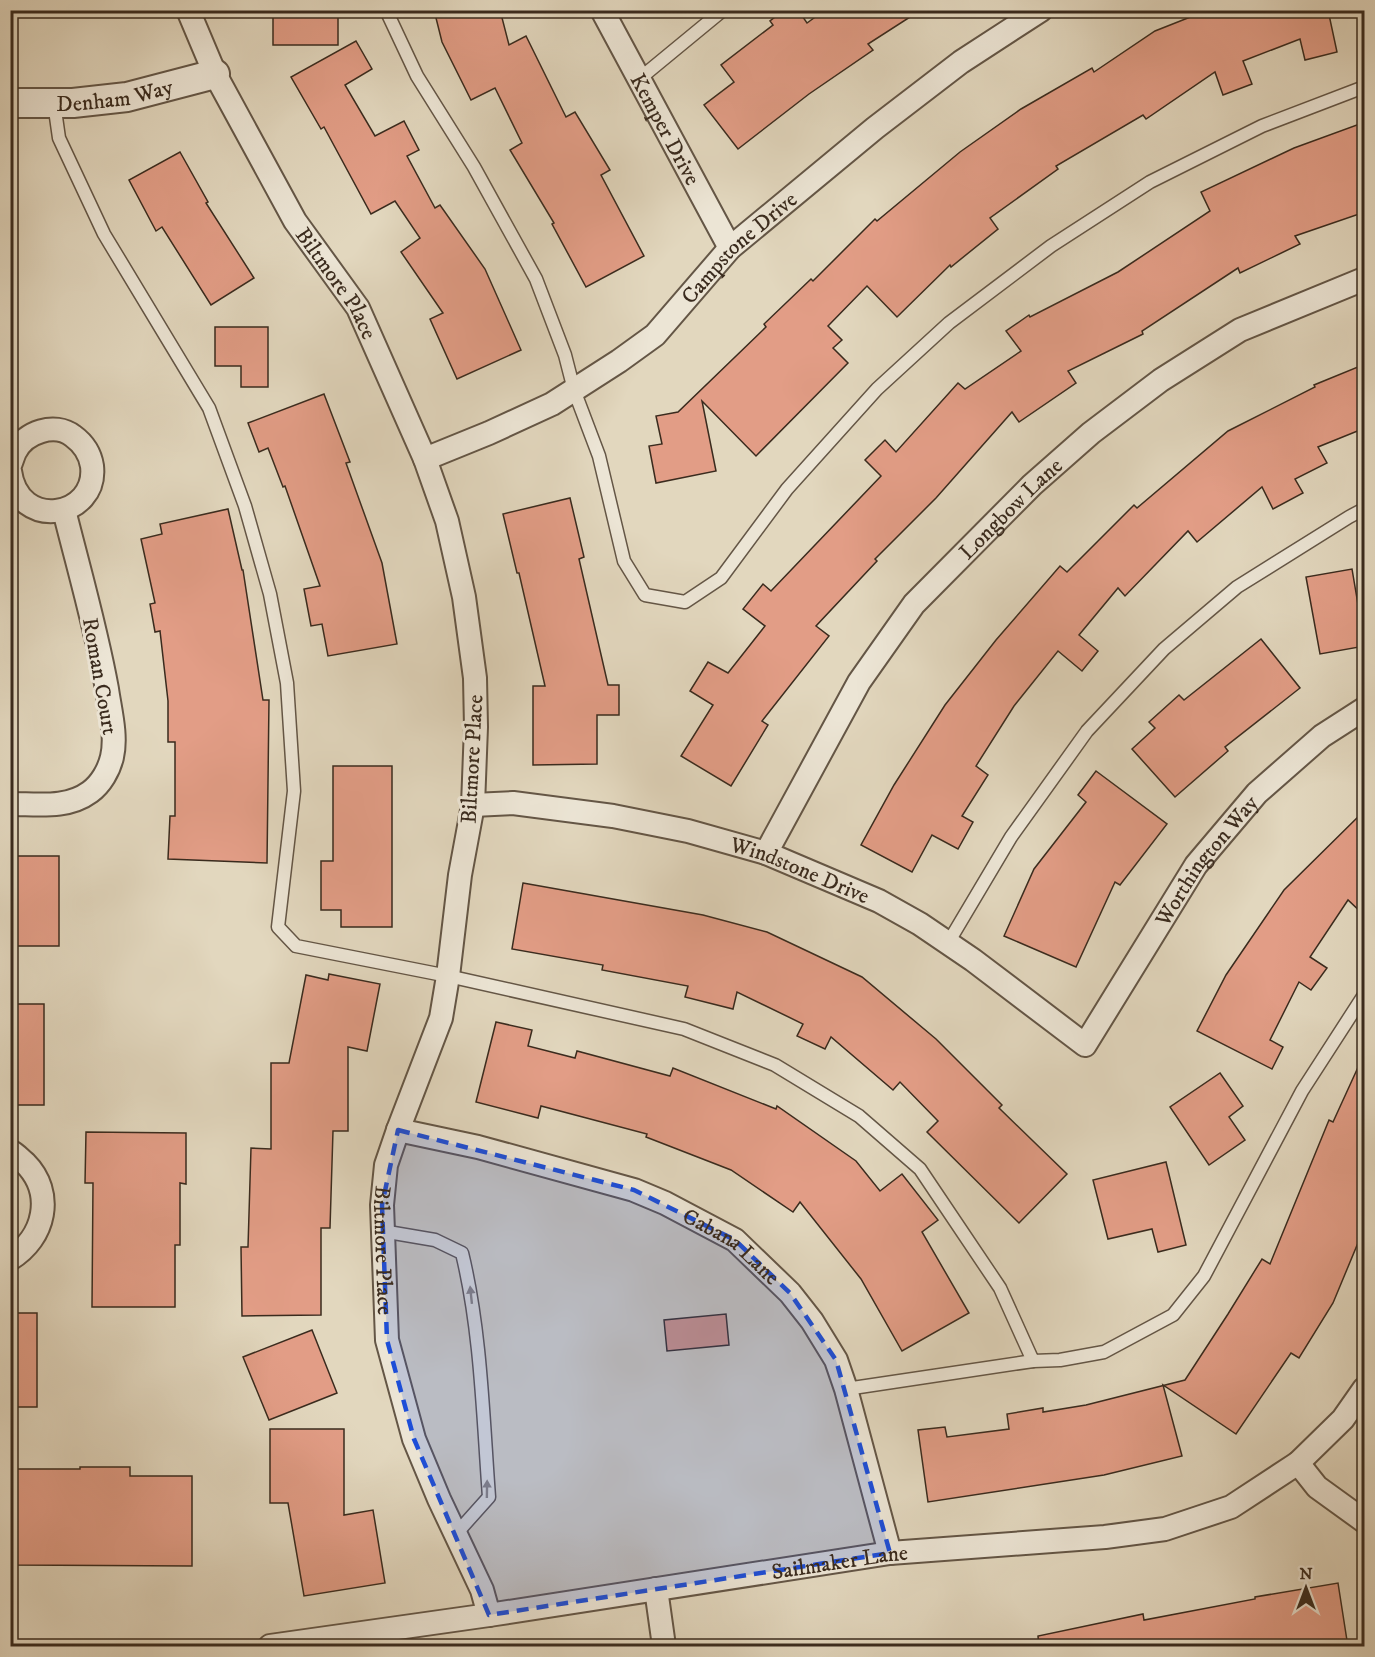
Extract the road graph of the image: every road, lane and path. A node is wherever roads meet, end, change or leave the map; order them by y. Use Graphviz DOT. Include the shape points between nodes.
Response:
graph roads {
  1 [pos="188,10"];
  2 [pos="386,10"];
  3 [pos="602,10"];
  4 [pos="723,10"];
  5 [pos="1041,10"];
  6 [pos="215,74"];
  7 [pos="638,80"];
  8 [pos="1365,87"];
  9 [pos="10,103"];
  10 [pos="54,103"];
  11 [pos="730,248"];
  12 [pos="1365,279"];
  13 [pos="574,390"];
  14 [pos="425,459"];
  15 [pos="10,465"];
  16 [pos="10,471"];
  17 [pos="1365,509"];
  18 [pos="64,510"];
  19 [pos="1365,710"];
  20 [pos="10,804"];
  21 [pos="473,806"];
  22 [pos="766,853"];
  23 [pos="948,943"];
  24 [pos="448,976"];
  25 [pos="1365,995"];
  26 [pos="1085,1045"];
  27 [pos="398,1130"];
  28 [pos="10,1151"];
  29 [pos="382,1231"];
  30 [pos="10,1259"];
  31 [pos="1033,1361"];
  32 [pos="846,1389"];
  33 [pos="1365,1389"];
  34 [pos="1298,1463"];
  35 [pos="1365,1521"];
  36 [pos="455,1535"];
  37 [pos="890,1553"];
  38 [pos="656,1589"];
  39 [pos="489,1615"];
  40 [pos="323,1642"];
  41 [pos="270,1647"];
  42 [pos="664,1647"];
  1 -- 6 [label="street, Biltmore Place"];
  2 -- 13 [label="lane" via="417,76 474,167 536,279"];
  3 -- 7 [label="street, Kemper Drive"];
  4 -- 7 [label="lane"];
  5 -- 11 [label="street, Campstone Drive" via="944,75"];
  6 -- 10 [label="street, Denham Way" via="127,97"];
  6 -- 14 [label="street, Biltmore Place" via="295,221 358,308"];
  7 -- 11 [label="street, Kemper Drive"];
  8 -- 13 [label="lane" via="1262,126 1150,182 1051,246 949,323 877,389 787,489 721,578 685,602 645,595 624,561 599,456"];
  9 -- 10 [label="street, Denham Way"];
  10 -- 24 [label="lane" via="59,138 104,234 209,408 245,506 270,594 287,683 294,791 278,927 296,946"];
  11 -- 13 [label="street, Campstone Drive" via="655,334"];
  12 -- 22 [label="street, Longbow Lane" via="1240,330 1161,380 1032,484 914,604 859,682"];
  13 -- 14 [label="street, Campstone Drive" via="489,434"];
  14 -- 21 [label="street, Biltmore Place" via="447,521 470,632 476,728"];
  15 -- 18 [label="street" via="25,439 39,431 55,429 71,434 91,458 93,474 88,490"];
  16 -- 18 [label="street" via="20,497 32,507 48,512"];
  17 -- 23 [label="lane" via="1237,587 1164,649 1087,731 1011,837"];
  18 -- 20 [label="street, Roman Court" via="98,641 110,709 112,757 105,776 93,791 75,801 56,805"];
  19 -- 26 [label="street, Worthington Way" via="1322,736 1257,793 1196,865"];
  21 -- 22 [label="street, Windstone Drive" via="513,803 613,816 688,831"];
  21 -- 24 [label="street, Biltmore Place"];
  22 -- 23 [label="street, Windstone Drive" via="879,901"];
  23 -- 26 [label="street, Windstone Drive"];
  24 -- 27 [label="street, Biltmore Place" via="441,1018"];
  24 -- 31 [label="lane" via="684,1029 775,1065 859,1116 920,1169 1000,1288"];
  25 -- 31 [label="lane" via="1302,1091 1204,1276 1173,1315 1104,1352"];
  27 -- 29 [label="street, Biltmore Place" via="386,1165"];
  27 -- 32 [label="street, Cabana Lane" via="478,1147 634,1190 735,1240 790,1293 813,1322 836,1360"];
  28 -- 30 [label="street" via="34,1172 43,1199 40,1227 25,1250"];
  29 -- 36 [label="street, Biltmore Place" via="387,1340 414,1439"];
  36 -- 29 [label="lane, one-way" via="489,1497 470,1284 462,1253 435,1240"];
  31 -- 32 [label="lane"];
  32 -- 37 [label="street, Cabana Lane"];
  33 -- 34 [label="street, Sailmaker Lane" via="1343,1419"];
  34 -- 35 [label="street" via="1317,1487"];
  34 -- 37 [label="street, Sailmaker Lane" via="1230,1507 1165,1529"];
  36 -- 39 [label="street, Biltmore Place" via="482,1590"];
  37 -- 38 [label="street, Sailmaker Lane"];
  38 -- 39 [label="street, Sailmaker Lane"];
  38 -- 42 [label="street"];
  39 -- 40 [label="street, Sailmaker Lane"];
  40 -- 41 [label="street, Sailmaker Lane"];
}
